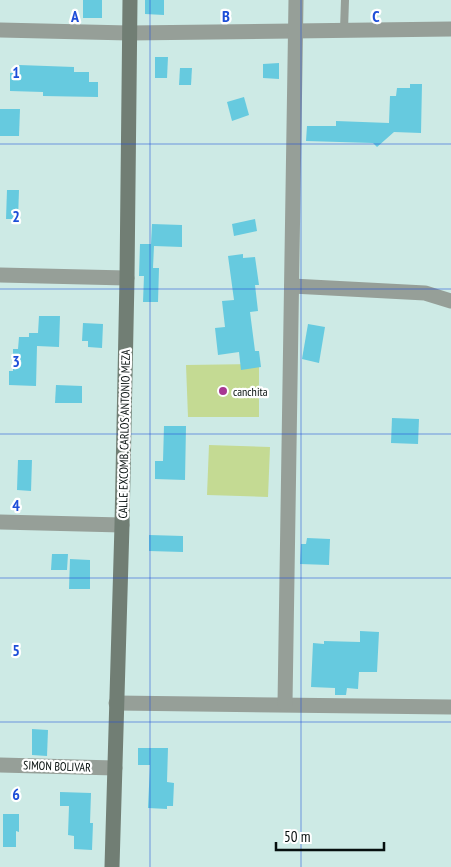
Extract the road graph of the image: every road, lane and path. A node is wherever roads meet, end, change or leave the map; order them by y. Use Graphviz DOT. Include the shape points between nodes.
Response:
graph roads {
  1 [pos="130,0"];
  2 [pos="296,0"];
  3 [pos="345,0"];
  4 [pos="451,29"];
  5 [pos="0,30"];
  6 [pos="344,30"];
  7 [pos="295,31"];
  8 [pos="129,33"];
  9 [pos="0,275"];
  10 [pos="127,278"];
  11 [pos="292,286"];
  12 [pos="451,301"];
  13 [pos="0,522"];
  14 [pos="122,525"];
  15 [pos="116,704"];
  16 [pos="285,704"];
  17 [pos="451,707"];
  18 [pos="0,764"];
  19 [pos="115,768"];
  20 [pos="112,867"];
  1 -- 8 [label="street, CALLE EXCOMB. CARLOS ANTONIO MEZA"];
  2 -- 7 [label="street"];
  3 -- 6 [label="lane"];
  4 -- 6 [label="street"];
  5 -- 8 [label="street"];
  6 -- 7 [label="street"];
  7 -- 8 [label="street"];
  7 -- 11 [label="street"];
  8 -- 10 [label="street, CALLE EXCOMB. CARLOS ANTONIO MEZA"];
  9 -- 10 [label="street"];
  10 -- 14 [label="street, CALLE EXCOMB. CARLOS ANTONIO MEZA"];
  11 -- 12 [label="street" via="426,293"];
  11 -- 16 [label="street"];
  13 -- 14 [label="street"];
  14 -- 15 [label="street, CALLE EXCOMB. CARLOS ANTONIO MEZA"];
  15 -- 16 [label="street"];
  15 -- 19 [label="street, CALLE EXCOMB. CARLOS ANTONIO MEZA"];
  16 -- 17 [label="street"];
  18 -- 19 [label="street, SIMON BOLIVAR"];
  19 -- 20 [label="street, CALLE EXCOMB. CARLOS ANTONIO MEZA"];
}
